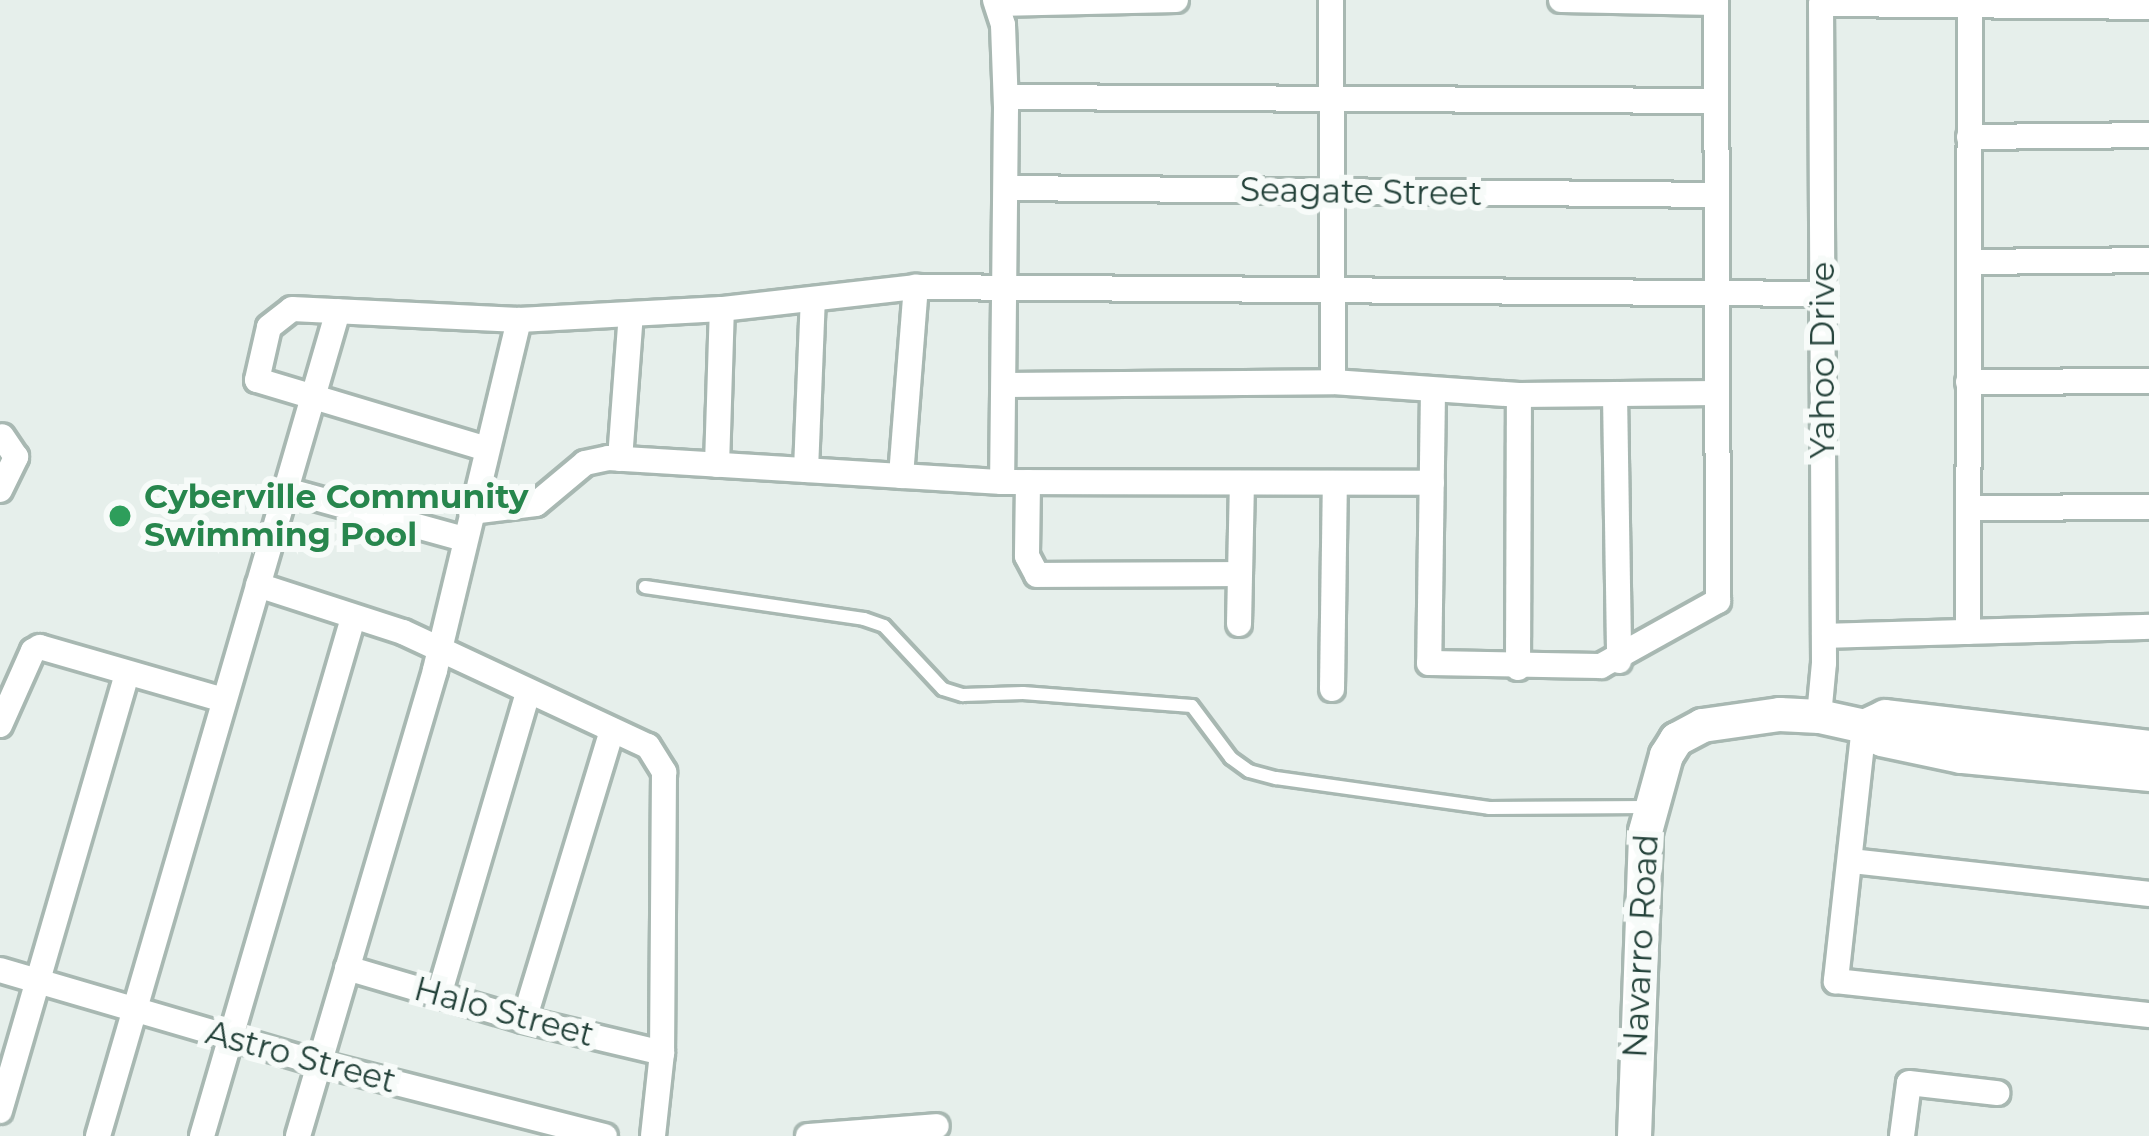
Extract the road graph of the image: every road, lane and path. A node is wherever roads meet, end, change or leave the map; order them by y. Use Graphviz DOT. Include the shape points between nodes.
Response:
graph roads {
  1 [pos="1176,0"];
  2 [pos="1331,0"];
  3 [pos="1561,0"];
  4 [pos="1716,1"];
  5 [pos="996,2"];
  6 [pos="1970,5"];
  7 [pos="2149,7"];
  8 [pos="1006,97"];
  9 [pos="1332,99"];
  10 [pos="1716,101"];
  11 [pos="2149,135"];
  12 [pos="1969,136"];
  13 [pos="1006,188"];
  14 [pos="1333,192"];
  15 [pos="1717,195"];
  16 [pos="2149,260"];
  17 [pos="1969,262"];
  18 [pos="916,286"];
  19 [pos="1006,286"];
  20 [pos="1333,293"];
  21 [pos="1717,294"];
  22 [pos="1822,294"];
  23 [pos="813,298"];
  24 [pos="722,309"];
  25 [pos="338,311"];
  26 [pos="632,314"];
  27 [pos="519,320"];
  28 [pos="2149,381"];
  29 [pos="1333,382"];
  30 [pos="1968,382"];
  31 [pos="1005,385"];
  32 [pos="1433,391"];
  33 [pos="1717,393"];
  34 [pos="1615,394"];
  35 [pos="1519,395"];
  36 [pos="313,399"];
  37 [pos="2,436"];
  38 [pos="487,449"];
  39 [pos="620,459"];
  40 [pos="717,465"];
  41 [pos="806,470"];
  42 [pos="901,476"];
  43 [pos="1002,482"];
  44 [pos="1028,482"];
  45 [pos="1242,483"];
  46 [pos="1335,483"];
  47 [pos="1432,483"];
  48 [pos="0,490"];
  49 [pos="286,490"];
  50 [pos="2149,507"];
  51 [pos="1968,508"];
  52 [pos="471,512"];
  53 [pos="464,539"];
  54 [pos="1239,574"];
  55 [pos="258,585"];
  56 [pos="645,587"];
  57 [pos="353,618"];
  58 [pos="1239,624"];
  59 [pos="2149,627"];
  60 [pos="1967,632"];
  61 [pos="1824,636"];
  62 [pos="439,652"];
  63 [pos="1619,661"];
  64 [pos="1518,668"];
  65 [pos="127,673"];
  66 [pos="1332,689"];
  67 [pos="528,693"];
  68 [pos="224,700"];
  69 [pos="1820,716"];
  70 [pos="0,725"];
  71 [pos="1864,726"];
  72 [pos="612,730"];
  73 [pos="2149,748"];
  74 [pos="2149,774"];
  75 [pos="1648,807"];
  76 [pos="1850,861"];
  77 [pos="2149,894"];
  78 [pos="347,968"];
  79 [pos="0,970"];
  80 [pos="37,980"];
  81 [pos="439,995"];
  82 [pos="134,1012"];
  83 [pos="2149,1015"];
  84 [pos="524,1020"];
  85 [pos="230,1039"];
  86 [pos="662,1053"];
  87 [pos="319,1064"];
  88 [pos="1996,1093"];
  89 [pos="0,1112"];
  90 [pos="937,1126"];
  91 [pos="871,1134"];
  92 [pos="98,1136"];
  93 [pos="202,1136"];
  94 [pos="298,1136"];
  95 [pos="605,1136"];
  96 [pos="653,1136"];
  97 [pos="808,1136"];
  98 [pos="1634,1136"];
  99 [pos="1902,1136"];
  1 -- 5 [label="street"];
  2 -- 9 [label="street"];
  3 -- 4 [label="street"];
  4 -- 10 [label="street"];
  5 -- 8 [label="street"];
  6 -- 7 [label="street"];
  6 -- 12 [label="street"];
  6 -- 22 [label="street, Yahoo Drive" via="1821,4"];
  8 -- 9 [label="street"];
  8 -- 13 [label="street"];
  9 -- 10 [label="street"];
  9 -- 14 [label="street"];
  10 -- 15 [label="street"];
  11 -- 12 [label="street"];
  12 -- 17 [label="street"];
  13 -- 14 [label="street, Seagate Street"];
  13 -- 19 [label="street"];
  14 -- 15 [label="street, Seagate Street"];
  14 -- 20 [label="street"];
  15 -- 21 [label="street"];
  16 -- 17 [label="street"];
  17 -- 30 [label="street"];
  18 -- 19 [label="street"];
  18 -- 23 [label="street"];
  18 -- 42 [label="street"];
  19 -- 20 [label="street"];
  19 -- 31 [label="street"];
  20 -- 21 [label="street"];
  20 -- 29 [label="street"];
  21 -- 22 [label="street"];
  21 -- 33 [label="street"];
  22 -- 61 [label="street, Yahoo Drive"];
  23 -- 24 [label="street"];
  23 -- 41 [label="street"];
  24 -- 26 [label="street"];
  24 -- 40 [label="street"];
  25 -- 27 [label="street"];
  25 -- 36 [label="street"];
  25 -- 36 [label="street" via="292,309 269,327 257,380"];
  26 -- 27 [label="street"];
  26 -- 39 [label="street"];
  27 -- 38 [label="street"];
  28 -- 30 [label="street"];
  29 -- 31 [label="street"];
  29 -- 32 [label="street"];
  30 -- 51 [label="street"];
  31 -- 43 [label="street"];
  32 -- 35 [label="street"];
  32 -- 47 [label="street"];
  33 -- 34 [label="street"];
  33 -- 63 [label="street" via="1718,601"];
  34 -- 35 [label="street"];
  34 -- 63 [label="street"];
  35 -- 64 [label="street"];
  36 -- 38 [label="street"];
  36 -- 49 [label="street"];
  37 -- 48 [label="street" via="16,457"];
  38 -- 52 [label="street"];
  39 -- 40 [label="street"];
  39 -- 52 [label="street" via="585,463 536,504"];
  40 -- 41 [label="street"];
  41 -- 42 [label="street"];
  42 -- 43 [label="street"];
  43 -- 44 [label="street"];
  44 -- 45 [label="street"];
  44 -- 54 [label="street" via="1027,556 1037,575"];
  45 -- 46 [label="street"];
  45 -- 54 [label="street"];
  46 -- 47 [label="street"];
  46 -- 66 [label="street"];
  47 -- 64 [label="street" via="1430,663"];
  49 -- 53 [label="street"];
  49 -- 55 [label="street"];
  50 -- 51 [label="street"];
  51 -- 60 [label="street"];
  52 -- 53 [label="street"];
  53 -- 62 [label="street"];
  54 -- 58 [label="street"];
  55 -- 57 [label="street"];
  55 -- 68 [label="street"];
  56 -- 75 [label="lane" via="864,619 884,626 943,689 963,695 1192,706 1231,758 1276,778 1489,808"];
  57 -- 62 [label="street"];
  57 -- 85 [label="street"];
  59 -- 60 [label="street"];
  60 -- 61 [label="street"];
  61 -- 69 [label="street, Yahoo Drive"];
  62 -- 67 [label="street"];
  62 -- 78 [label="street"];
  63 -- 64 [label="street"];
  65 -- 68 [label="street"];
  65 -- 70 [label="street" via="40,647"];
  65 -- 80 [label="street"];
  67 -- 72 [label="street"];
  67 -- 81 [label="street"];
  68 -- 82 [label="street"];
  69 -- 71 [label="street, Navarro Road"];
  69 -- 75 [label="street, Navarro Road" via="1702,724 1676,740"];
  71 -- 73 [label="street" via="1885,716"];
  71 -- 74 [label="street" via="1881,739 1961,756"];
  71 -- 76 [label="street"];
  72 -- 84 [label="street"];
  72 -- 86 [label="street" via="648,746 664,772"];
  75 -- 98 [label="street, Navarro Road"];
  76 -- 77 [label="street"];
  76 -- 83 [label="street" via="1836,981"];
  78 -- 81 [label="street, Halo Street"];
  78 -- 87 [label="street"];
  79 -- 80 [label="street, Astro Street"];
  80 -- 82 [label="street, Astro Street"];
  80 -- 89 [label="street"];
  81 -- 84 [label="street, Halo Street"];
  82 -- 85 [label="street, Astro Street"];
  82 -- 92 [label="street"];
  84 -- 86 [label="street, Halo Street"];
  85 -- 87 [label="street, Astro Street"];
  85 -- 93 [label="street"];
  86 -- 96 [label="street"];
  87 -- 94 [label="street"];
  87 -- 95 [label="street, Astro Street"];
  88 -- 99 [label="street" via="1909,1083"];
  90 -- 91 [label="street"];
  91 -- 97 [label="street"];
}
